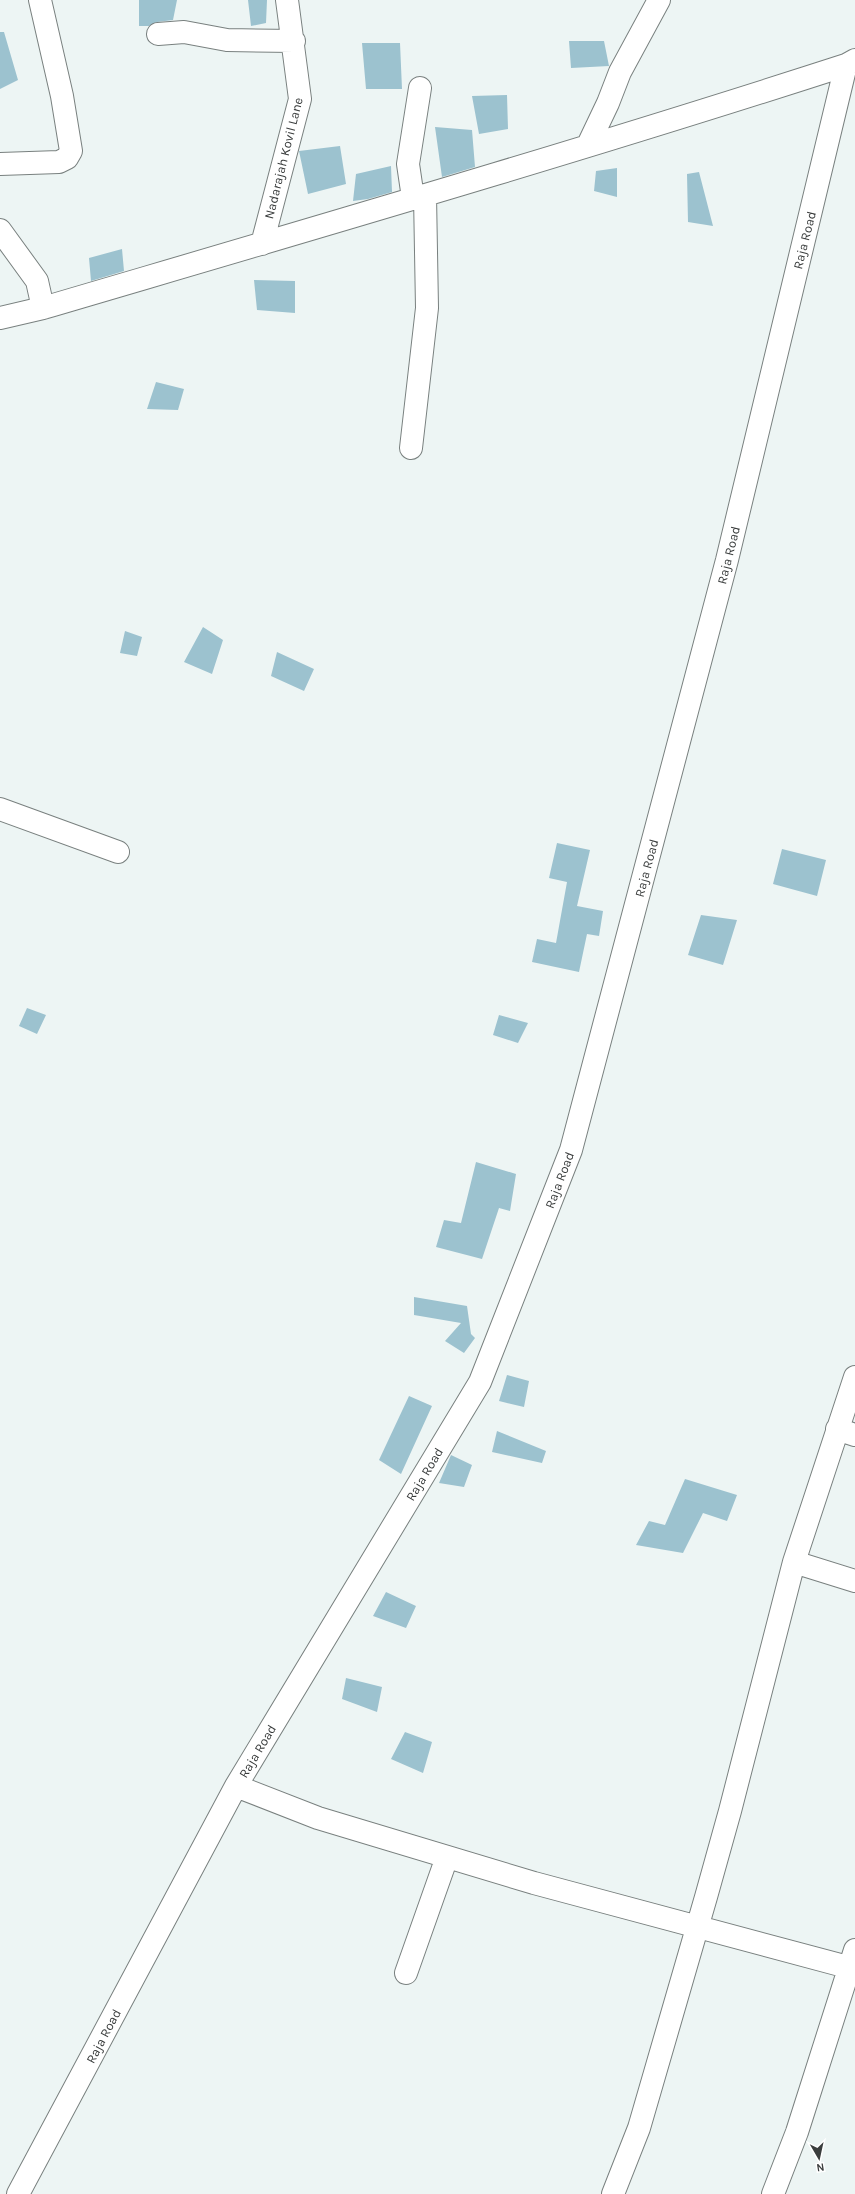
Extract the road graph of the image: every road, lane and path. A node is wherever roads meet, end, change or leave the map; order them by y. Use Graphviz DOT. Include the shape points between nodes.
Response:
graph roads {
  1 [pos="40,0"];
  2 [pos="287,0"];
  3 [pos="659,0"];
  4 [pos="158,34"];
  5 [pos="294,41"];
  6 [pos="851,63"];
  7 [pos="420,88"];
  8 [pos="588,145"];
  9 [pos="0,164"];
  10 [pos="419,197"];
  11 [pos="0,230"];
  12 [pos="262,244"];
  13 [pos="43,308"];
  14 [pos="0,318"];
  15 [pos="411,448"];
  16 [pos="0,809"];
  17 [pos="118,852"];
  18 [pos="855,1377"];
  19 [pos="846,1432"];
  20 [pos="794,1562"];
  21 [pos="855,1581"];
  22 [pos="236,1786"];
  23 [pos="447,1857"];
  24 [pos="697,1926"];
  25 [pos="853,1962"];
  26 [pos="406,1973"];
  27 [pos="18,2194"];
  28 [pos="613,2194"];
  29 [pos="774,2194"];
  1 -- 9 [label="street" via="72,151 67,158 59,162"];
  2 -- 5 [label="street, Nadarajah Kovil Lane"];
  3 -- 8 [label="street" via="620,72"];
  4 -- 5 [label="street" via="184,32 227,40"];
  5 -- 12 [label="street, Nadarajah Kovil Lane" via="300,99"];
  6 -- 8 [label="street"];
  6 -- 22 [label="street, Raja Road" via="727,560 571,1150 480,1382"];
  7 -- 10 [label="street" via="408,164"];
  8 -- 10 [label="street"];
  10 -- 12 [label="street"];
  10 -- 15 [label="street" via="427,308"];
  11 -- 13 [label="street" via="37,280"];
  12 -- 13 [label="street"];
  13 -- 14 [label="street"];
  16 -- 17 [label="street"];
  18 -- 19 [label="street"];
  19 -- 20 [label="street"];
  20 -- 21 [label="street"];
  20 -- 24 [label="street" via="730,1811"];
  22 -- 23 [label="street" via="318,1818"];
  22 -- 27 [label="street, Raja Road"];
  23 -- 24 [label="street"];
  23 -- 26 [label="street"];
  24 -- 25 [label="street"];
  24 -- 28 [label="street" via="639,2128"];
  25 -- 29 [label="street"];
}
